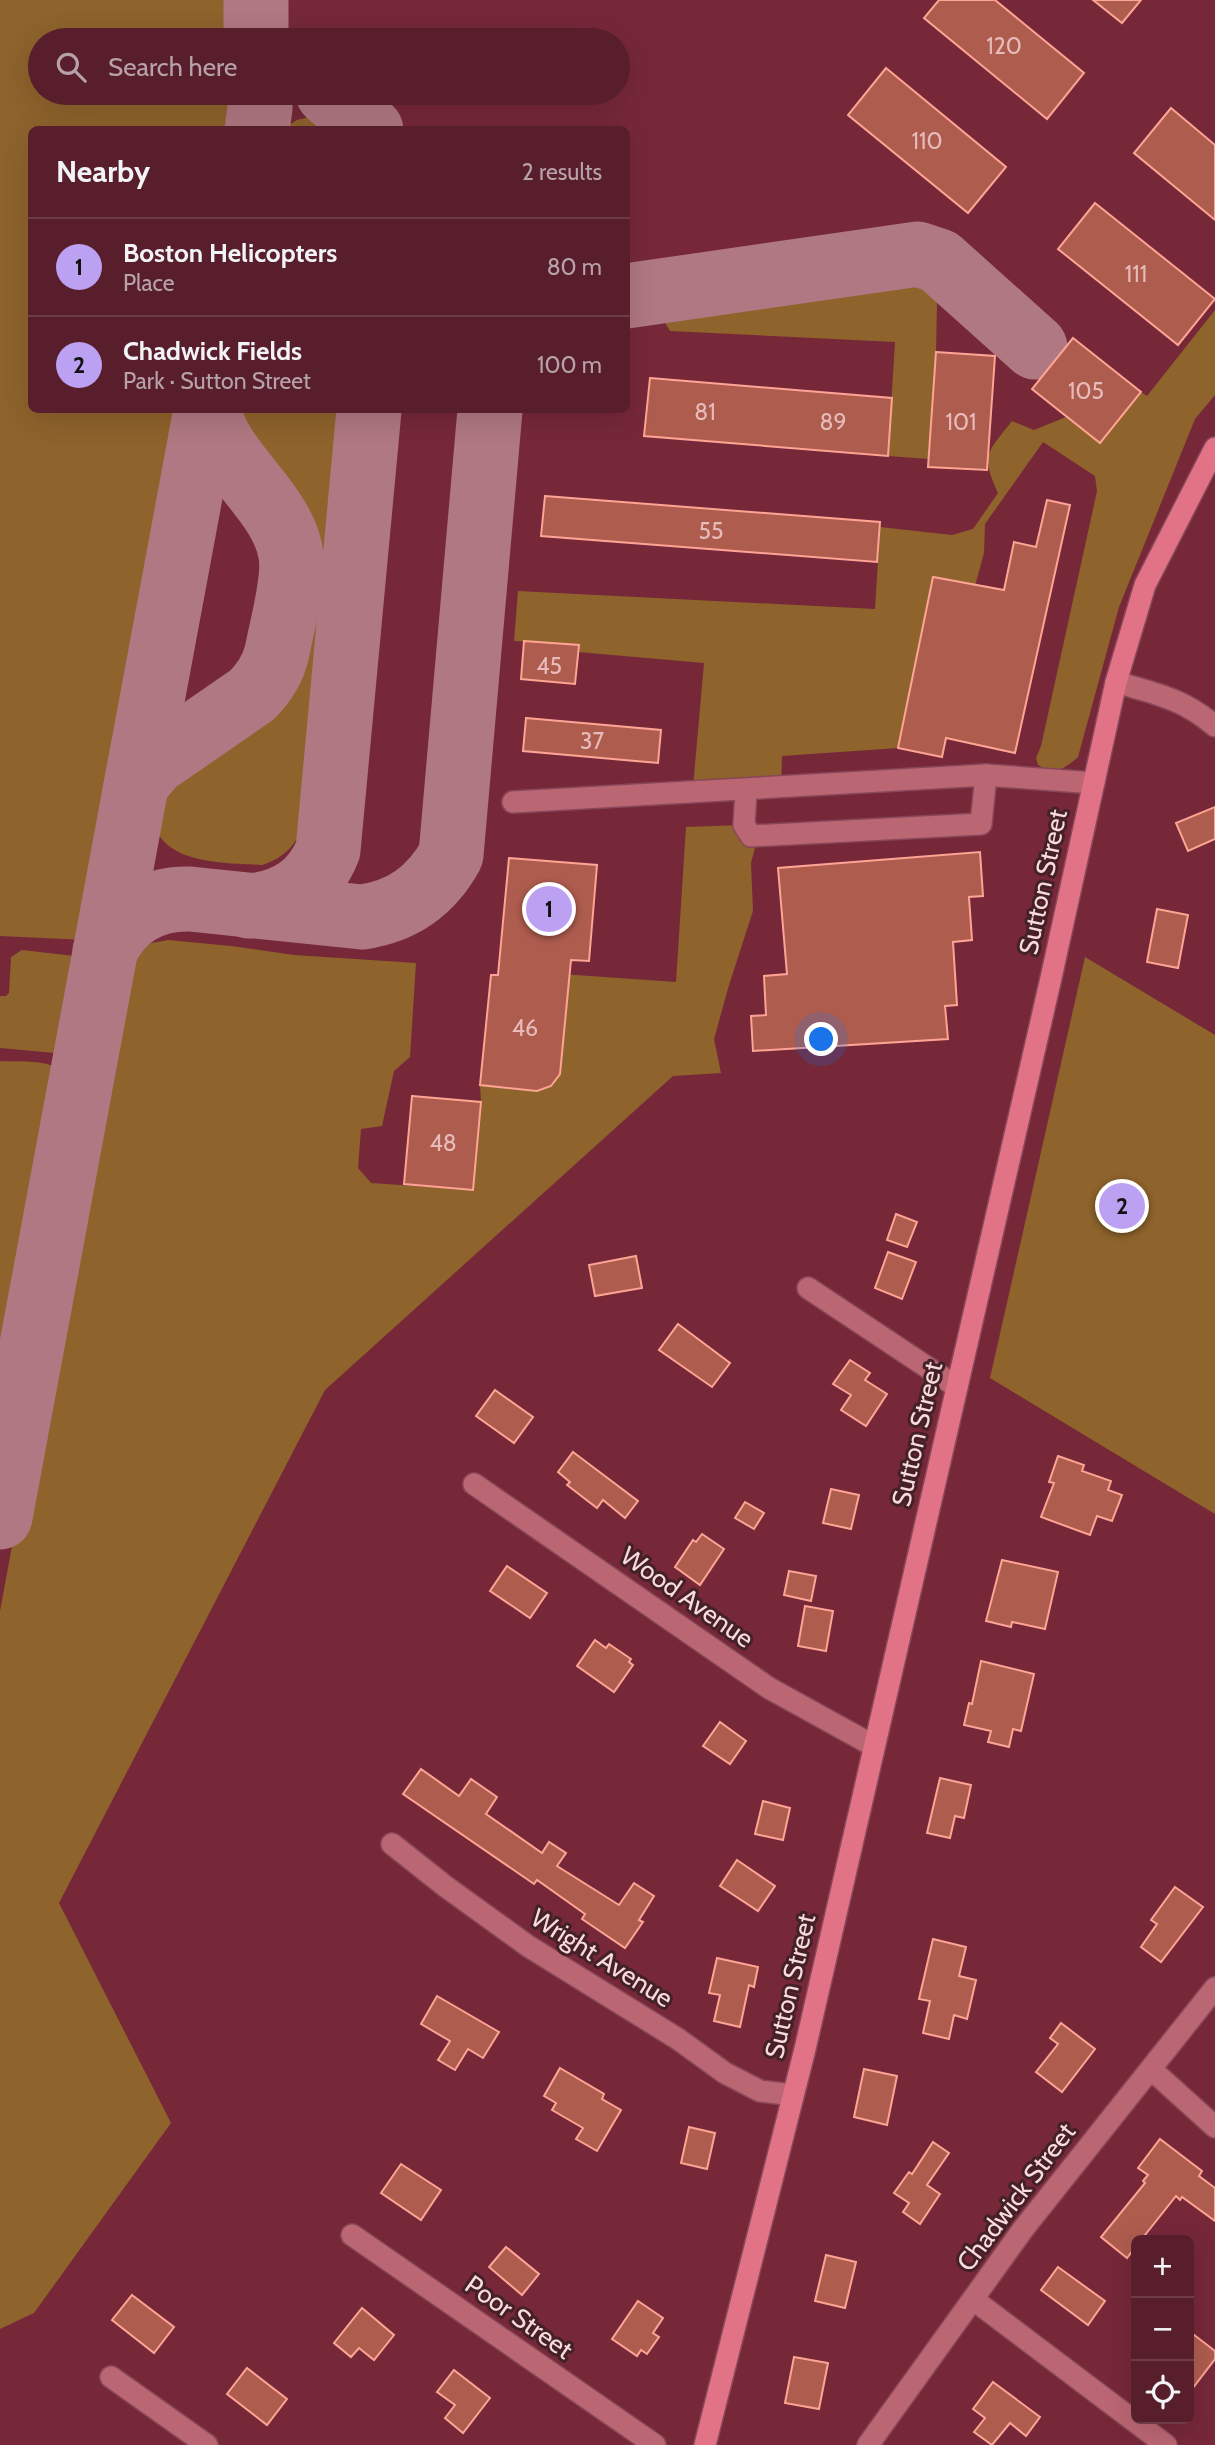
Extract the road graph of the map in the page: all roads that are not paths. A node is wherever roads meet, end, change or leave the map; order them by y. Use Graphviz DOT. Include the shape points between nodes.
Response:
graph roads {
  1 [pos="1215,448"];
  2 [pos="1116,682"];
  3 [pos="1215,726"];
  4 [pos="986,775"];
  5 [pos="1094,783"];
  6 [pos="746,790"];
  7 [pos="513,803"];
  8 [pos="808,1288"];
  9 [pos="957,1387"];
  10 [pos="474,1484"];
  11 [pos="874,1746"];
  12 [pos="392,1844"];
  13 [pos="1215,1988"];
  14 [pos="1152,2070"];
  15 [pos="793,2095"];
  16 [pos="1215,2127"];
  17 [pos="352,2235"];
  18 [pos="974,2300"];
  19 [pos="111,2377"];
  20 [pos="207,2445"];
  21 [pos="655,2445"];
  22 [pos="705,2445"];
  23 [pos="868,2445"];
  24 [pos="1166,2445"];
  1 -- 2 [label="highway, Sutton Street" via="1145,585"];
  2 -- 3 [label="street" via="1174,699"];
  2 -- 5 [label="highway, Sutton Street"];
  4 -- 5 [label="street"];
  4 -- 6 [label="street"];
  4 -- 6 [label="street" via="981,824 751,836 744,825"];
  5 -- 9 [label="highway, Sutton Street"];
  6 -- 7 [label="street"];
  8 -- 9 [label="street"];
  9 -- 11 [label="highway, Sutton Street"];
  10 -- 11 [label="street, Wood Avenue" via="769,1688"];
  11 -- 15 [label="highway, Sutton Street"];
  12 -- 15 [label="street, Wright Avenue" via="528,1946 725,2073 760,2091"];
  13 -- 14 [label="street, Chadwick Street"];
  14 -- 16 [label="street"];
  14 -- 18 [label="street, Chadwick Street" via="1024,2228"];
  15 -- 22 [label="highway, Sutton Street"];
  17 -- 21 [label="street, Poor Street"];
  18 -- 23 [label="street, Chadwick Street"];
  18 -- 24 [label="street"];
  19 -- 20 [label="street"];
}
